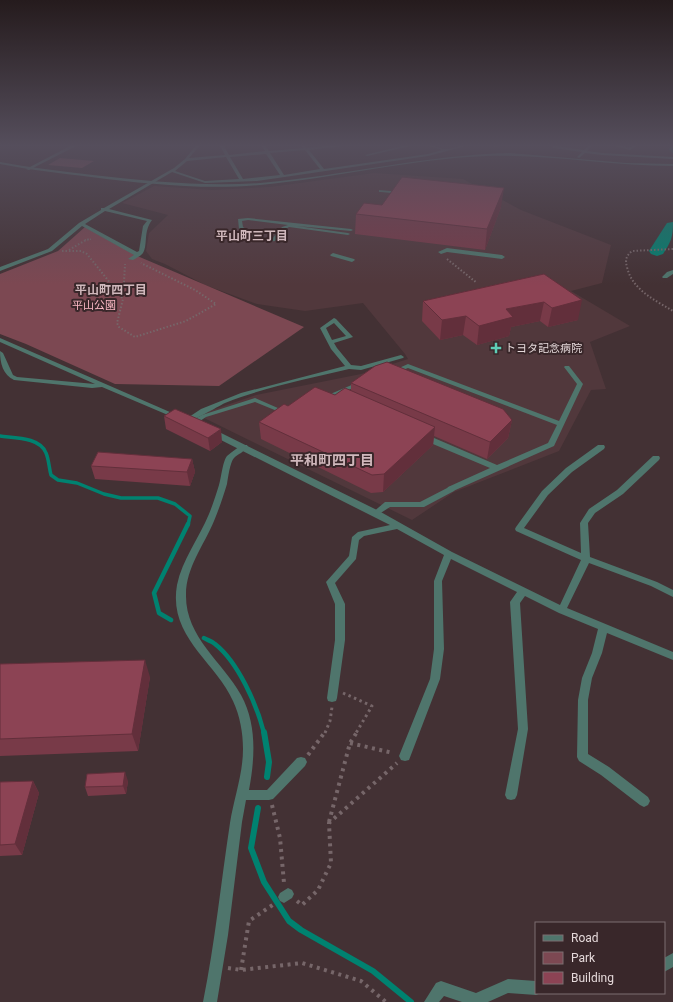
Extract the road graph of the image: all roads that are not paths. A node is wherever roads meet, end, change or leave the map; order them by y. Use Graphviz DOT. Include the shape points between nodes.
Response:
graph roads {
  1 [pos="135,191"];
  2 [pos="381,191"];
  3 [pos="409,194"];
  4 [pos="103,209"];
  5 [pos="81,224"];
  6 [pos="351,232"];
  7 [pos="442,254"];
  8 [pos="138,255"];
  9 [pos="333,255"];
  10 [pos="502,257"];
  11 [pos="131,259"];
  12 [pos="352,260"];
  13 [pos="0,269"];
  14 [pos="673,272"];
  15 [pos="665,277"];
  16 [pos="0,340"];
  17 [pos="330,342"];
  18 [pos="0,353"];
  19 [pos="401,357"];
  20 [pos="349,367"];
  21 [pos="567,367"];
  22 [pos="3,368"];
  23 [pos="386,374"];
  24 [pos="365,382"];
  25 [pos="100,385"];
  26 [pos="330,395"];
  27 [pos="337,398"];
  28 [pos="317,400"];
  29 [pos="287,411"];
  30 [pos="560,424"];
  31 [pos="195,425"];
  32 [pos="417,433"];
  33 [pos="244,447"];
  34 [pos="601,447"];
  35 [pos="656,458"];
  36 [pos="496,468"];
  37 [pos="376,513"];
  38 [pos="397,526"];
  39 [pos="449,554"];
  40 [pos="586,560"];
  41 [pos="523,591"];
  42 [pos="673,594"];
  43 [pos="562,610"];
  44 [pos="603,628"];
  45 [pos="673,656"];
  46 [pos="332,698"];
  47 [pos="405,756"];
  48 [pos="301,762"];
  49 [pos="241,795"];
  50 [pos="511,795"];
  51 [pos="644,801"];
  52 [pos="535,988"];
  53 [pos="432,1000"];
  54 [pos="210,1002"];
  1 -- 4 [label="street"];
  2 -- 3 [label="street"];
  4 -- 5 [label="street"];
  4 -- 8 [label="street" via="150,220 145,226 141,252"];
  5 -- 8 [label="street"];
  5 -- 13 [label="street" via="50,250"];
  6 -- 6 [label="street" via="289,226 273,240 266,240 256,238 241,228 240,220"];
  7 -- 10 [label="street" via="447,250"];
  8 -- 11 [label="street"];
  9 -- 12 [label="street"];
  14 -- 15 [label="street"];
  16 -- 25 [label="street"];
  17 -- 20 [label="street"];
  18 -- 22 [label="street"];
  19 -- 20 [label="street" via="361,368"];
  20 -- 31 [label="street" via="240,396 195,415"];
  21 -- 30 [label="street" via="580,384"];
  22 -- 25 [label="street" via="16,379"];
  23 -- 30 [label="street" via="408,366"];
  24 -- 26 [label="street"];
  25 -- 31 [label="street"];
  26 -- 27 [label="street"];
  26 -- 28 [label="street"];
  29 -- 31 [label="street" via="255,400 204,416"];
  30 -- 36 [label="street" via="551,444"];
  31 -- 33 [label="street"];
  32 -- 36 [label="street"];
  33 -- 37 [label="street"];
  33 -- 49 [label="street" via="228,458 224,484 184,574 180,594 181,609 189,632 241,704 247,728 248,748 248,768"];
  34 -- 40 [label="street" via="569,470 545,493 519,529"];
  35 -- 40 [label="street" via="620,492 592,511 584,523"];
  36 -- 37 [label="street" via="421,505 388,504"];
  37 -- 38 [label="street"];
  38 -- 39 [label="street"];
  38 -- 46 [label="street" via="361,534 355,539 353,557 330,582 340,604 340,640"];
  39 -- 41 [label="street"];
  39 -- 47 [label="street" via="438,581 439,649 435,680"];
  40 -- 42 [label="street" via="654,584"];
  40 -- 43 [label="street"];
  41 -- 43 [label="street"];
  41 -- 50 [label="street" via="515,602 523,729"];
  43 -- 44 [label="street"];
  44 -- 45 [label="street"];
  44 -- 51 [label="street" via="587,678 583,700 583,757 606,771"];
  48 -- 49 [label="street" via="268,795"];
  49 -- 54 [label="street"];
  52 -- 53 [label="street" via="508,986 476,1000 441,988"];
}
